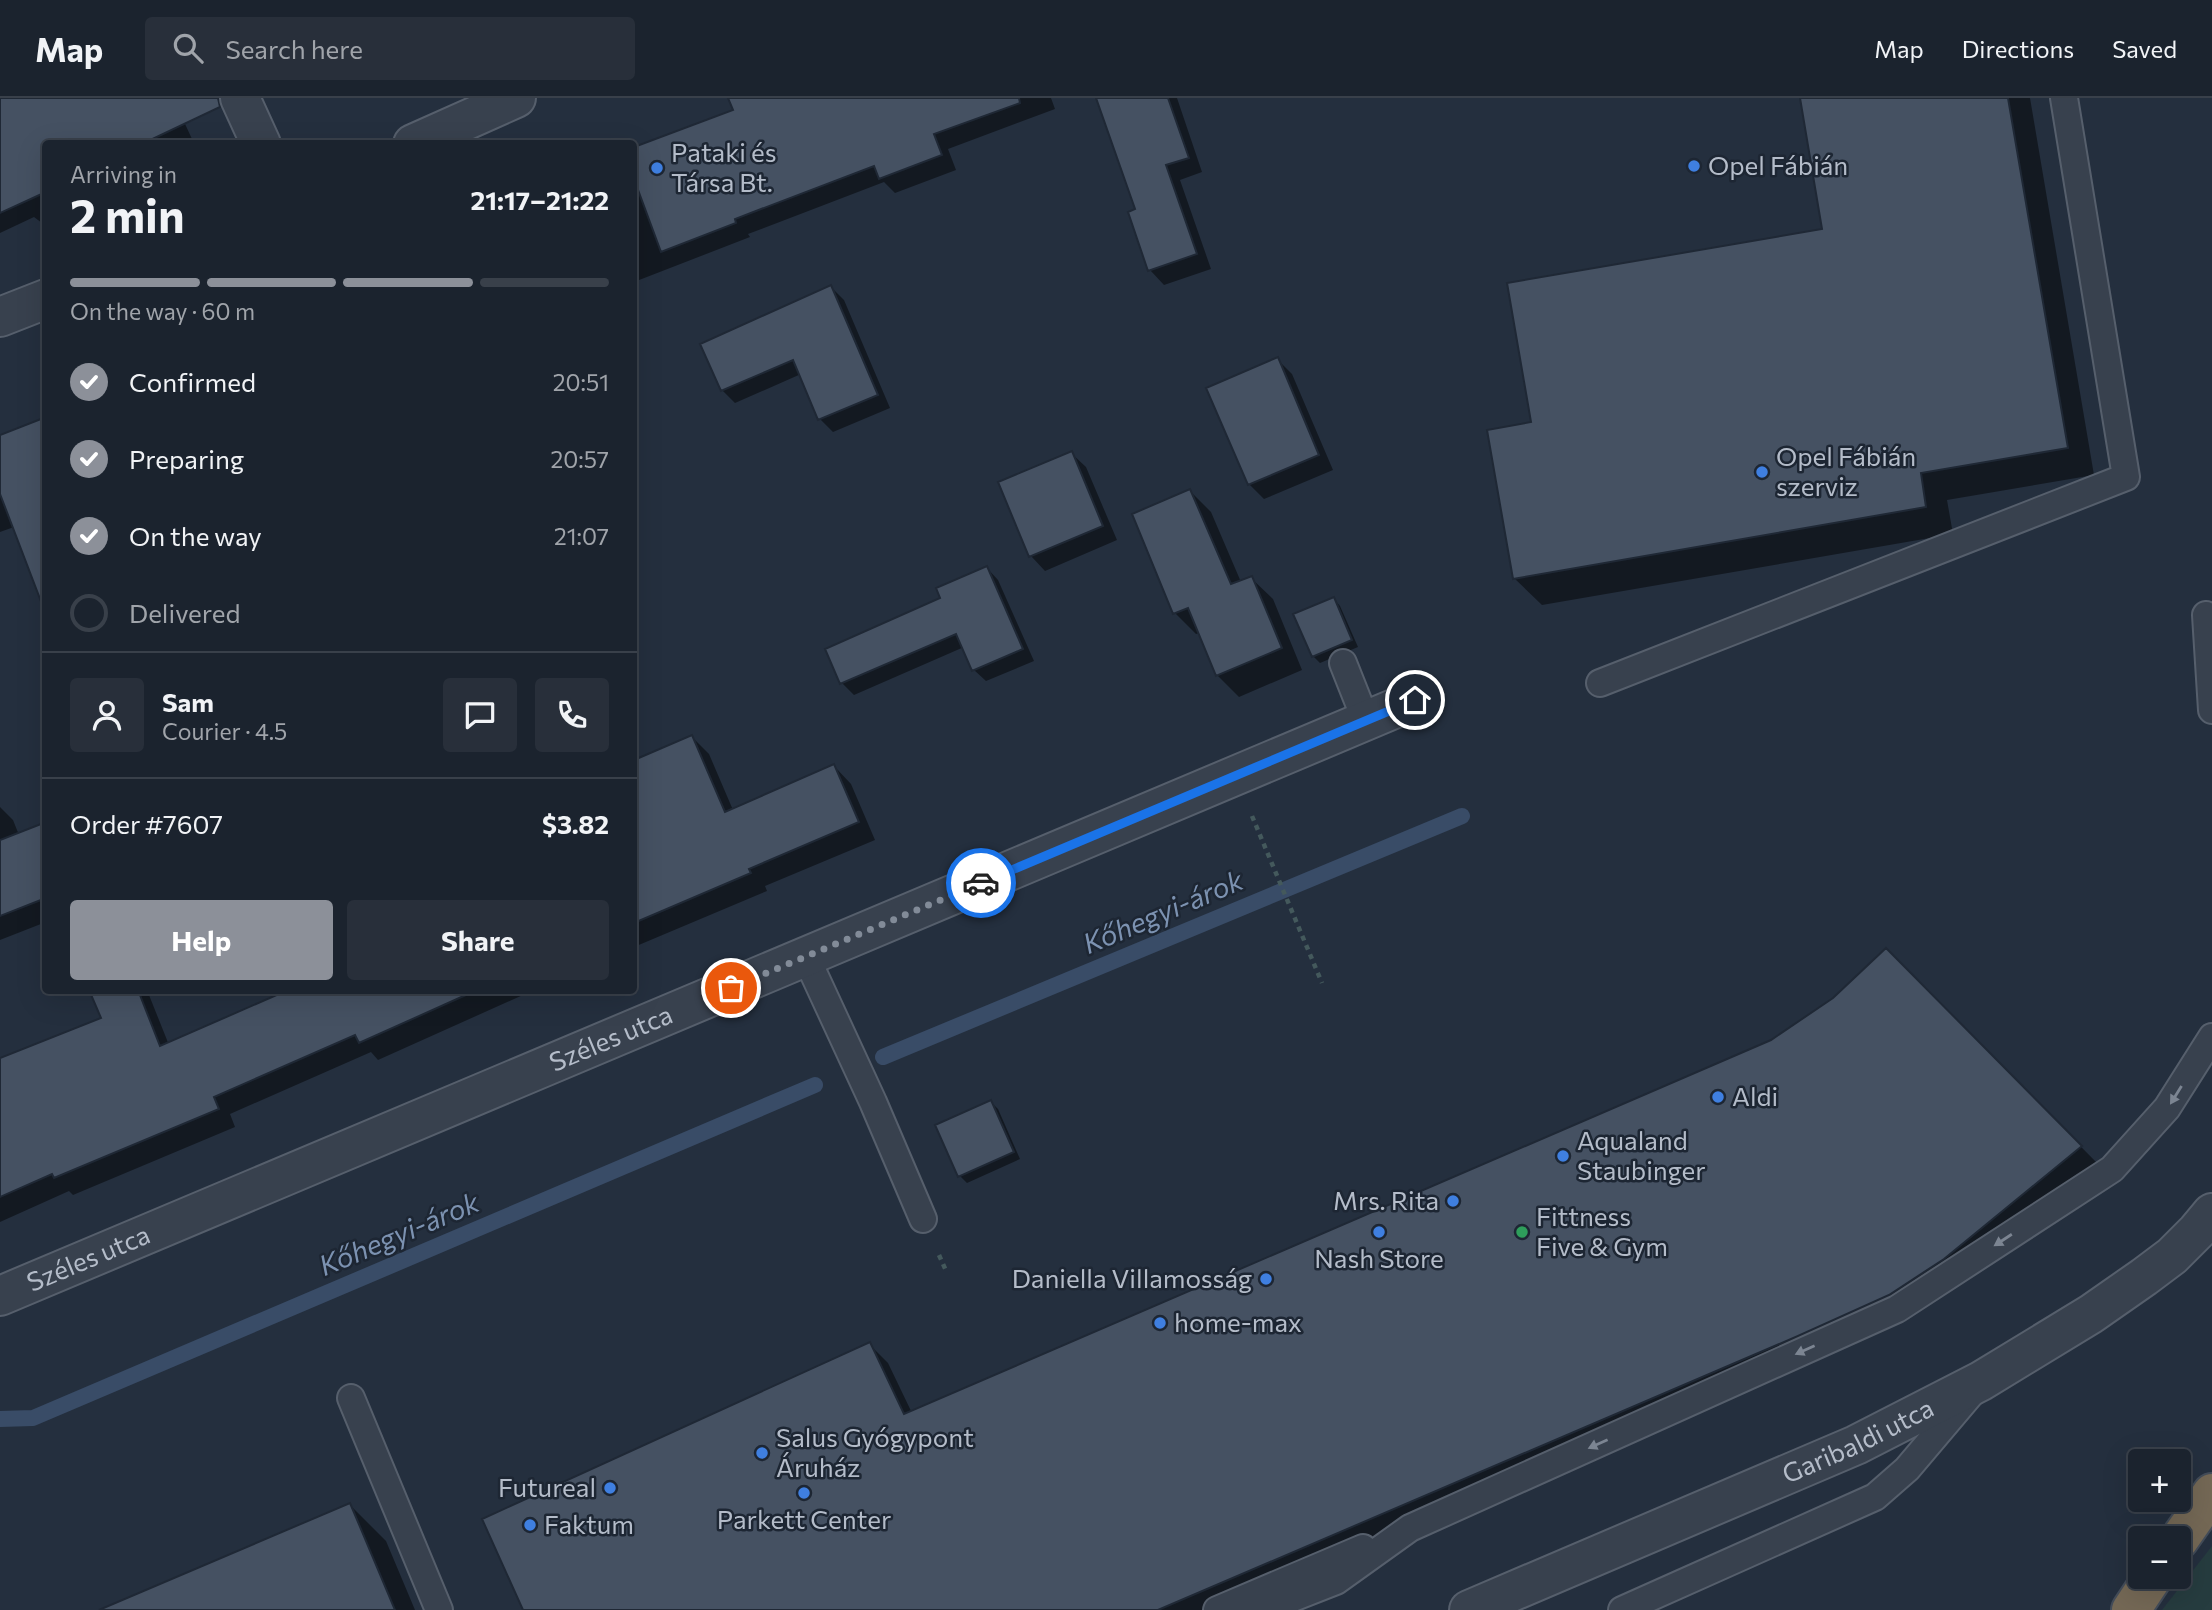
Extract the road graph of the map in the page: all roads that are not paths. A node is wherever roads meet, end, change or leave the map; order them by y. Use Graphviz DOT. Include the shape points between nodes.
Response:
graph roads {
  1 [pos="240,98"];
  2 [pos="516,98"];
  3 [pos="2064,98"];
  4 [pos="259,140"];
  5 [pos="422,140"];
  6 [pos="42,300"];
  7 [pos="1,315"];
  8 [pos="2206,615"];
  9 [pos="1343,663"];
  10 [pos="1600,683"];
  11 [pos="1415,700"];
  12 [pos="2212,710"];
  13 [pos="1366,721"];
  14 [pos="806,957"];
  15 [pos="2212,1037"];
  16 [pos="2212,1213"];
  17 [pos="923,1219"];
  18 [pos="0,1296"];
  19 [pos="1981,1381"];
  20 [pos="351,1398"];
  21 [pos="2212,1493"];
  22 [pos="2189,1526"];
  23 [pos="1410,1528"];
  24 [pos="2145,1589"];
  25 [pos="439,1610"];
  26 [pos="1217,1610"];
  27 [pos="1262,1610"];
  28 [pos="1469,1610"];
  29 [pos="1622,1610"];
  30 [pos="2131,1610"];
  1 -- 4 [label="street"];
  2 -- 5 [label="street"];
  3 -- 10 [label="lane" via="2126,477"];
  6 -- 7 [label="street"];
  8 -- 12 [label="lane"];
  9 -- 13 [label="lane"];
  11 -- 13 [label="street, Széles utca"];
  13 -- 14 [label="street, Széles utca"];
  14 -- 17 [label="lane"];
  14 -- 18 [label="street, Széles utca"];
  15 -- 23 [label="lane, one-way" via="2167,1108 2112,1169 1897,1309"];
  16 -- 19 [label="street, Garibaldi utca" via="2172,1256 2144,1277"];
  19 -- 28 [label="street, Garibaldi utca" via="1856,1445"];
  19 -- 29 [label="lane" via="1907,1469 1875,1497"];
  20 -- 25 [label="lane"];
  21 -- 22 [label="highway"];
  23 -- 26 [label="lane"];
  23 -- 27 [label="lane" via="1336,1581"];
  24 -- 30 [label="highway"];
}
